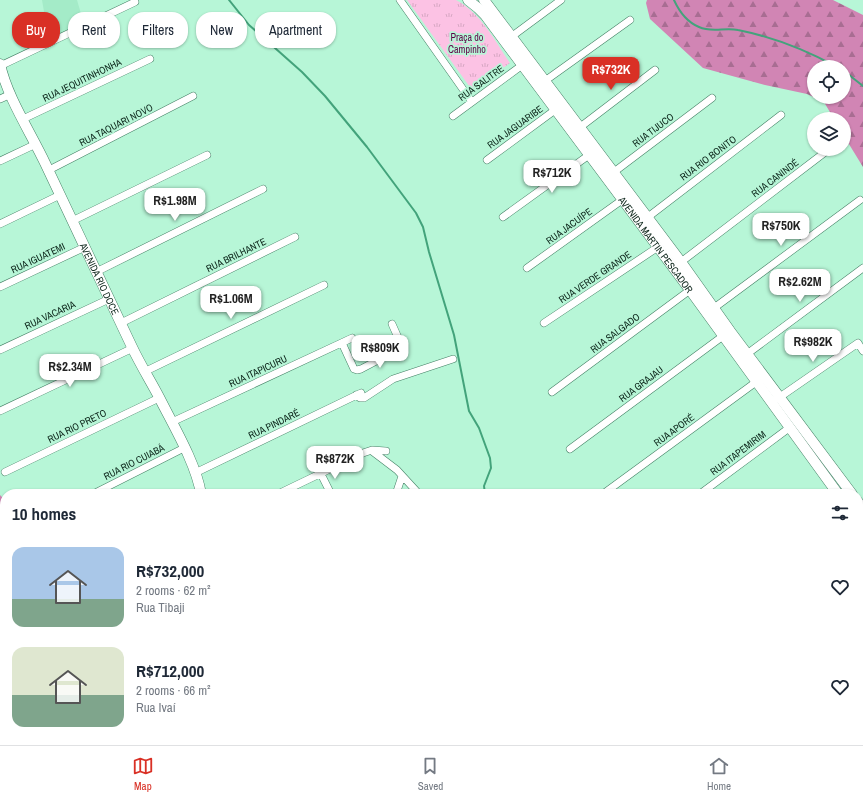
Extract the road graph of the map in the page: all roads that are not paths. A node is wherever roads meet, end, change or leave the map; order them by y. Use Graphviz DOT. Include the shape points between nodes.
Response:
graph roads {
  1 [pos="400,0"];
  2 [pos="468,0"];
  3 [pos="484,0"];
  4 [pos="561,0"];
  5 [pos="135,2"];
  6 [pos="630,20"];
  7 [pos="511,37"];
  8 [pos="150,59"];
  9 [pos="0,65"];
  10 [pos="521,66"];
  11 [pos="655,70"];
  12 [pos="541,84"];
  13 [pos="10,94"];
  14 [pos="193,96"];
  15 [pos="712,98"];
  16 [pos="0,99"];
  17 [pos="472,102"];
  18 [pos="555,110"];
  19 [pos="781,115"];
  20 [pos="453,116"];
  21 [pos="23,120"];
  22 [pos="579,128"];
  23 [pos="36,144"];
  24 [pos="207,155"];
  25 [pos="589,155"];
  26 [pos="820,156"];
  27 [pos="487,160"];
  28 [pos="0,161"];
  29 [pos="49,170"];
  30 [pos="610,175"];
  31 [pos="263,189"];
  32 [pos="60,195"];
  33 [pos="622,200"];
  34 [pos="860,200"];
  35 [pos="503,217"];
  36 [pos="648,217"];
  37 [pos="72,221"];
  38 [pos="0,224"];
  39 [pos="296,237"];
  40 [pos="85,247"];
  41 [pos="659,249"];
  42 [pos="678,266"];
  43 [pos="528,268"];
  44 [pos="863,268"];
  45 [pos="96,272"];
  46 [pos="324,285"];
  47 [pos="0,286"];
  48 [pos="692,286"];
  49 [pos="109,299"];
  50 [pos="714,308"];
  51 [pos="121,323"];
  52 [pos="544,323"];
  53 [pos="392,324"];
  54 [pos="723,336"];
  55 [pos="352,338"];
  56 [pos="342,343"];
  57 [pos="133,348"];
  58 [pos="0,350"];
  59 [pos="863,351"];
  60 [pos="747,354"];
  61 [pos="454,359"];
  62 [pos="146,372"];
  63 [pos="756,382"];
  64 [pos="552,392"];
  65 [pos="159,398"];
  66 [pos="776,400"];
  67 [pos="0,411"];
  68 [pos="172,422"];
  69 [pos="789,428"];
  70 [pos="184,448"];
  71 [pos="570,449"];
  72 [pos="372,450"];
  73 [pos="386,451"];
  74 [pos="5,472"];
  75 [pos="195,473"];
  76 [pos="321,474"];
  77 [pos="402,476"];
  78 [pos="103,489"];
  79 [pos="201,489"];
  80 [pos="289,489"];
  81 [pos="328,489"];
  82 [pos="398,489"];
  83 [pos="414,489"];
  84 [pos="610,489"];
  85 [pos="707,489"];
  86 [pos="834,489"];
  87 [pos="848,489"];
  1 -- 17 [label="street"];
  2 -- 10 [label="street, AVENIDA MARTIN PESCADOR" via="485,15"];
  3 -- 7 [label="street, AVENIDA MARTIN PESCADOR"];
  4 -- 7 [label="street"];
  5 -- 9 [label="street"];
  6 -- 12 [label="street"];
  7 -- 12 [label="street, AVENIDA MARTIN PESCADOR"];
  8 -- 21 [label="street, RUA JEQUITINHONHA"];
  9 -- 13 [label="street, AVENIDA RIO DOCE"];
  10 -- 12 [label="street, AVENIDA MARTIN PESCADOR"];
  10 -- 17 [label="street, RUA SALITRE"];
  11 -- 22 [label="street"];
  12 -- 18 [label="street, AVENIDA MARTIN PESCADOR"];
  12 -- 22 [label="street, AVENIDA MARTIN PESCADOR"];
  13 -- 16 [label="street"];
  13 -- 21 [label="street, AVENIDA RIO DOCE"];
  14 -- 29 [label="street, RUA TAQUARI NOVO"];
  15 -- 30 [label="street, RUA TIJUCO"];
  17 -- 20 [label="street, RUA SALITRE"];
  18 -- 25 [label="street, AVENIDA MARTIN PESCADOR"];
  18 -- 27 [label="street, RUA JAGUARIBE"];
  19 -- 36 [label="street, RUA RIO BONITO"];
  21 -- 23 [label="street, AVENIDA RIO DOCE"];
  22 -- 30 [label="street, AVENIDA MARTIN PESCADOR"];
  23 -- 28 [label="street"];
  23 -- 29 [label="street, AVENIDA RIO DOCE"];
  24 -- 37 [label="street"];
  25 -- 30 [label="street, AVENIDA MARTIN PESCADOR"];
  25 -- 35 [label="street"];
  26 -- 42 [label="street, RUA CANINDÉ"];
  29 -- 32 [label="street, AVENIDA RIO DOCE"];
  30 -- 33 [label="street, AVENIDA MARTIN PESCADOR"];
  30 -- 36 [label="street, AVENIDA MARTIN PESCADOR"];
  31 -- 45 [label="street"];
  32 -- 37 [label="street, AVENIDA RIO DOCE"];
  32 -- 38 [label="street"];
  33 -- 41 [label="street, AVENIDA MARTIN PESCADOR"];
  33 -- 43 [label="street, RUA JACUÍPE"];
  34 -- 50 [label="street"];
  36 -- 42 [label="street, AVENIDA MARTIN PESCADOR"];
  37 -- 40 [label="street, AVENIDA RIO DOCE"];
  39 -- 51 [label="street, RUA BRILHANTE"];
  40 -- 45 [label="street, AVENIDA RIO DOCE"];
  40 -- 47 [label="street, RUA IGUATEMI"];
  41 -- 42 [label="street, AVENIDA MARTIN PESCADOR"];
  41 -- 52 [label="street, RUA VERDE GRANDE"];
  42 -- 48 [label="street, AVENIDA MARTIN PESCADOR"];
  44 -- 60 [label="street"];
  45 -- 49 [label="street, AVENIDA RIO DOCE"];
  46 -- 62 [label="street"];
  48 -- 50 [label="street, AVENIDA MARTIN PESCADOR"];
  48 -- 54 [label="street, AVENIDA MARTIN PESCADOR"];
  48 -- 64 [label="street, RUA SALGADO"];
  49 -- 51 [label="street, AVENIDA RIO DOCE"];
  49 -- 58 [label="street, RUA VACARIA"];
  50 -- 60 [label="street, AVENIDA MARTIN PESCADOR"];
  51 -- 57 [label="street, AVENIDA RIO DOCE"];
  53 -- 56 [label="street" via="400,342 400,349 361,369 354,368"];
  54 -- 63 [label="street, AVENIDA MARTIN PESCADOR"];
  54 -- 71 [label="street, RUA GRAJAU"];
  55 -- 56 [label="street, RUA ITAPICURU"];
  56 -- 68 [label="street, RUA ITAPICURU"];
  57 -- 62 [label="street, AVENIDA RIO DOCE"];
  57 -- 67 [label="street"];
  59 -- 66 [label="street" via="858,343"];
  60 -- 66 [label="street, AVENIDA MARTIN PESCADOR"];
  61 -- 75 [label="street, RUA PINDARÉ" via="393,378 364,398 360,398 359,394"];
  62 -- 65 [label="street, AVENIDA RIO DOCE"];
  63 -- 66 [label="street, AVENIDA MARTIN PESCADOR"];
  63 -- 84 [label="street, RUA APORÉ"];
  65 -- 68 [label="street, AVENIDA RIO DOCE"];
  65 -- 74 [label="street, RUA RIO PRETO"];
  66 -- 69 [label="street, AVENIDA MARTIN PESCADOR"];
  66 -- 87 [label="street, AVENIDA MARTIN PESCADOR"];
  68 -- 70 [label="street, AVENIDA RIO DOCE"];
  69 -- 85 [label="street, RUA ITAPEMIRIM"];
  69 -- 86 [label="street, AVENIDA MARTIN PESCADOR"];
  70 -- 75 [label="street, AVENIDA RIO DOCE"];
  70 -- 78 [label="street, RUA RIO CUIABÁ"];
  72 -- 73 [label="street"];
  72 -- 76 [label="street"];
  72 -- 77 [label="street"];
  75 -- 79 [label="street, AVENIDA RIO DOCE"];
  76 -- 80 [label="street"];
  76 -- 81 [label="street"];
  77 -- 82 [label="street"];
  77 -- 83 [label="street"];
}
